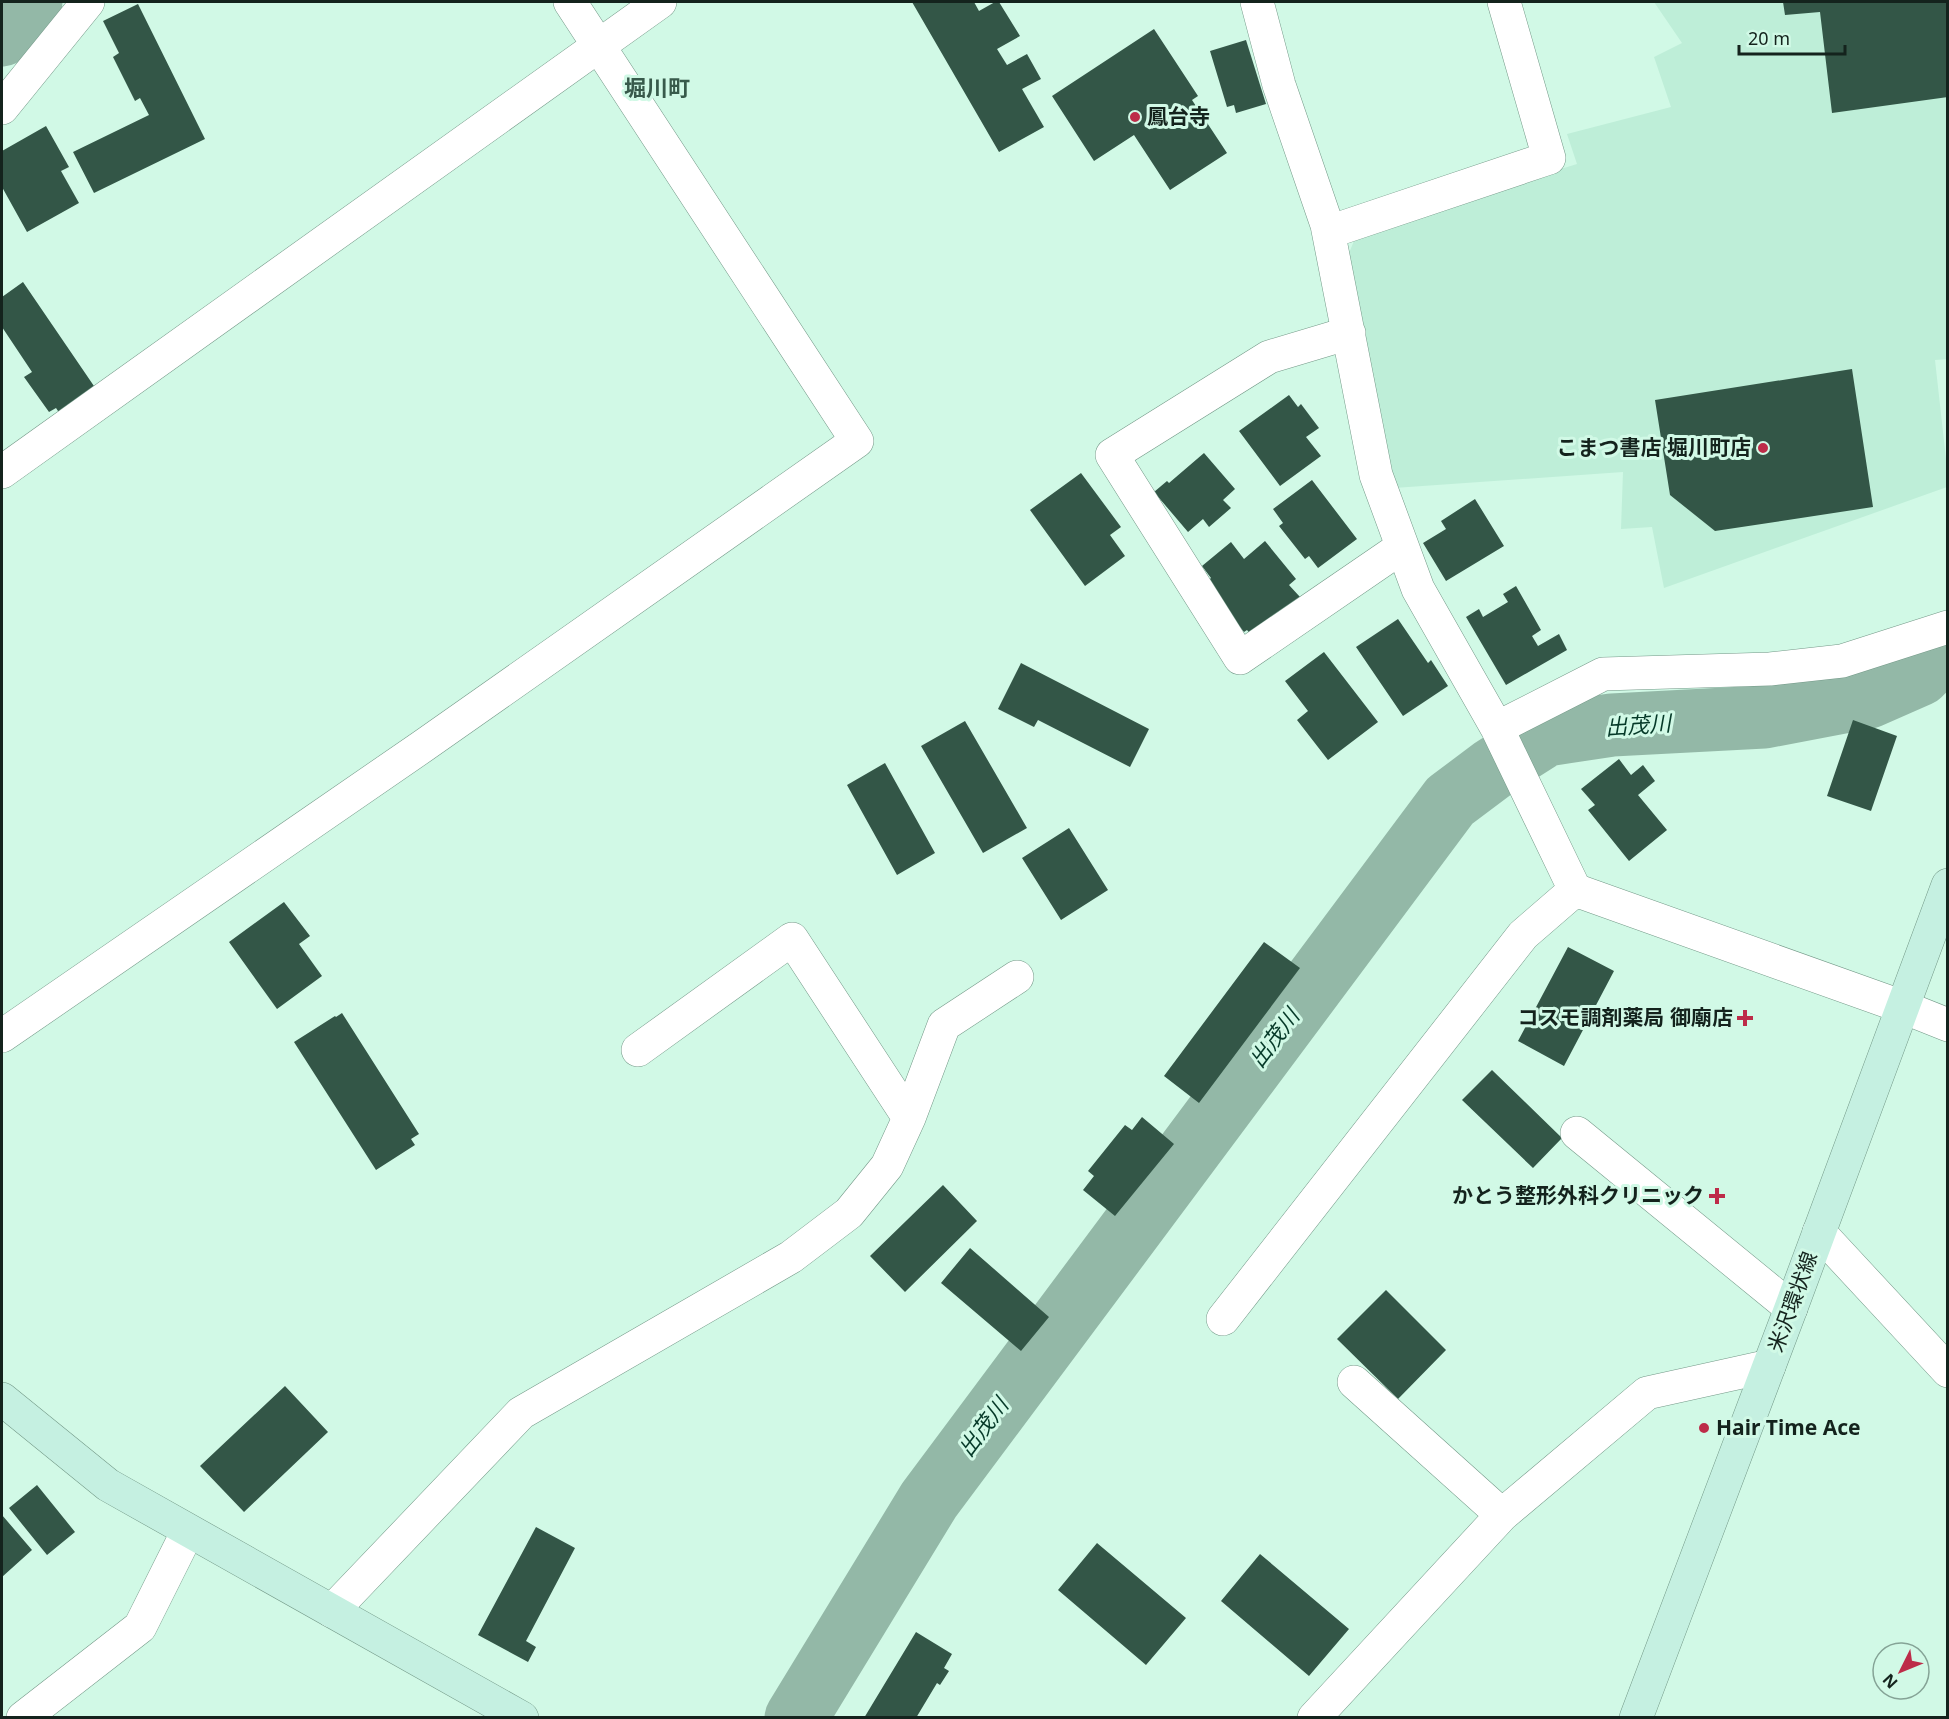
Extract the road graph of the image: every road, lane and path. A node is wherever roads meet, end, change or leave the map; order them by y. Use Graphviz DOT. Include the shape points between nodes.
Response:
graph roads {
  1 [pos="88,2"];
  2 [pos="570,2"];
  3 [pos="660,2"];
  4 [pos="1504,2"];
  5 [pos="1264,5"];
  6 [pos="599,45"];
  7 [pos="2,108"];
  8 [pos="1329,232"];
  9 [pos="1348,333"];
  10 [pos="2,472"];
  11 [pos="1402,547"];
  12 [pos="1947,627"];
  13 [pos="1497,728"];
  14 [pos="1947,885"];
  15 [pos="1575,890"];
  16 [pos="1017,977"];
  17 [pos="1903,1007"];
  18 [pos="1947,1025"];
  19 [pos="2,1036"];
  20 [pos="638,1050"];
  21 [pos="909,1118"];
  22 [pos="1577,1133"];
  23 [pos="1819,1232"];
  24 [pos="1791,1308"];
  25 [pos="1223,1319"];
  26 [pos="1769,1366"];
  27 [pos="1947,1371"];
  28 [pos="1354,1382"];
  29 [pos="2,1399"];
  30 [pos="1502,1515"];
  31 [pos="188,1531"];
  32 [pos="332,1611"];
  33 [pos="23,1718"];
  34 [pos="522,1718"];
  35 [pos="1314,1718"];
  36 [pos="1636,1718"];
  1 -- 7 [label="street"];
  2 -- 6 [label="street"];
  3 -- 6 [label="street"];
  4 -- 8 [label="street" via="1549,158"];
  5 -- 8 [label="street" via="1279,85"];
  6 -- 10 [label="street"];
  6 -- 19 [label="street" via="857,441"];
  8 -- 9 [label="street"];
  9 -- 11 [label="street" via="1376,475"];
  9 -- 11 [label="street" via="1269,357 1112,455 1240,658"];
  11 -- 13 [label="street" via="1418,590"];
  12 -- 13 [label="street" via="1842,661 1770,669 1603,674"];
  13 -- 15 [label="street"];
  14 -- 17 [label="main road, 米沢環状線"];
  15 -- 17 [label="street"];
  15 -- 25 [label="street" via="1523,934"];
  16 -- 21 [label="street" via="944,1025"];
  17 -- 18 [label="street"];
  17 -- 23 [label="main road, 米沢環状線"];
  20 -- 21 [label="street" via="792,939"];
  21 -- 32 [label="street" via="887,1166 849,1213 791,1257 521,1413"];
  22 -- 24 [label="street"];
  23 -- 24 [label="main road, 米沢環状線"];
  23 -- 27 [label="street"];
  24 -- 26 [label="main road, 米沢環状線"];
  26 -- 30 [label="street" via="1647,1393"];
  26 -- 36 [label="main road, 米沢環状線"];
  28 -- 30 [label="street"];
  29 -- 31 [label="main road" via="108,1485"];
  30 -- 35 [label="street"];
  31 -- 32 [label="main road"];
  31 -- 33 [label="street" via="140,1627"];
  32 -- 34 [label="main road"];
}
